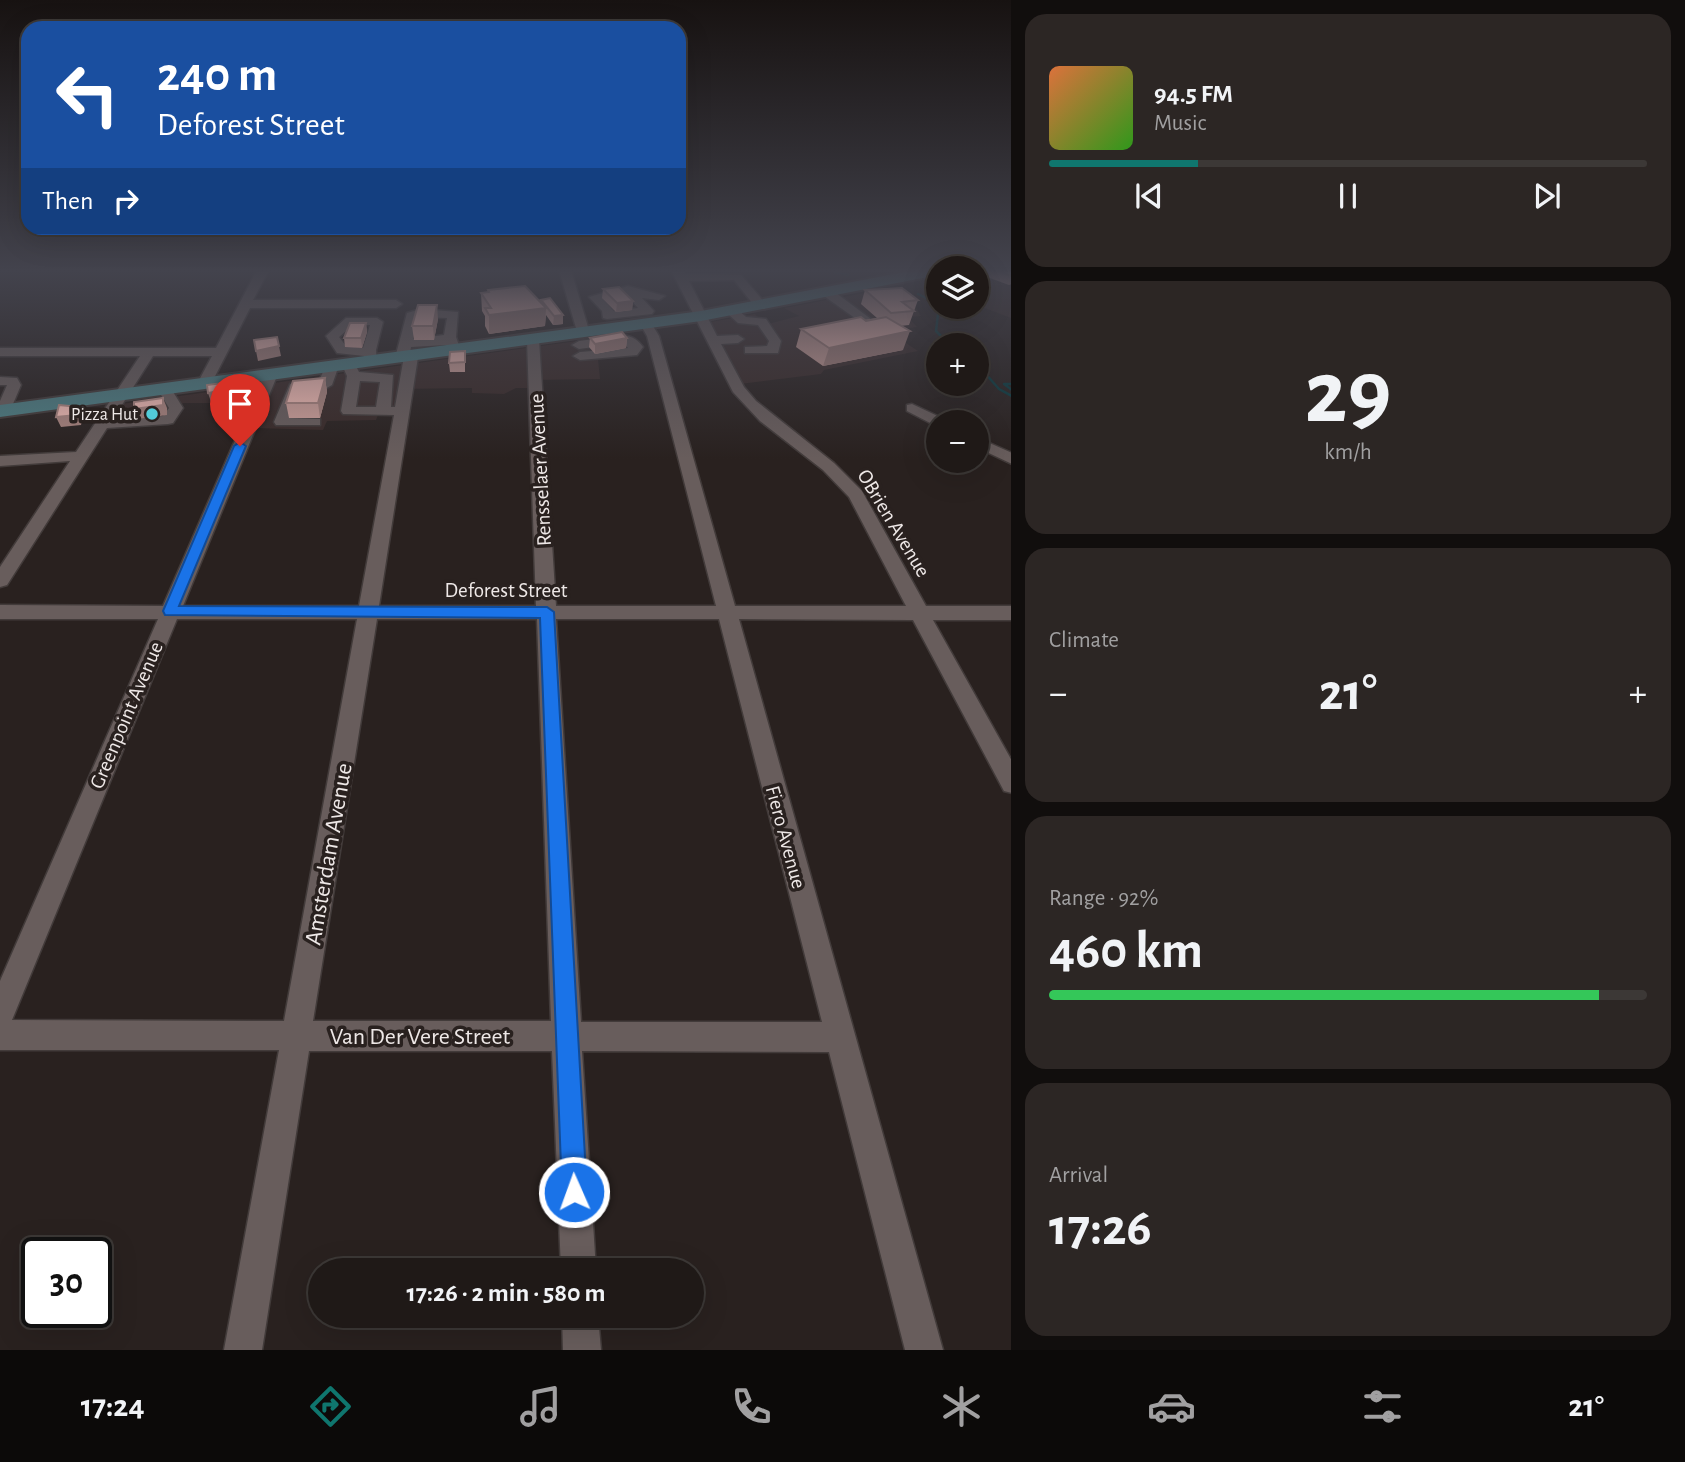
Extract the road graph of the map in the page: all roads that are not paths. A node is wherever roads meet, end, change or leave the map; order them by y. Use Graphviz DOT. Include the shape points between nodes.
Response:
graph roads {
  1 [pos="229,333"];
  2 [pos="343,333"];
  3 [pos="375,333"];
  4 [pos="409,333"];
  5 [pos="452,333"];
  6 [pos="582,333"];
  7 [pos="617,333"];
  8 [pos="651,333"];
  9 [pos="710,333"];
  10 [pos="741,333"];
  11 [pos="770,333"];
  12 [pos="452,337"];
  13 [pos="738,339"];
  14 [pos="533,340"];
  15 [pos="582,344"];
  16 [pos="717,346"];
  17 [pos="750,350"];
  18 [pos="0,352"];
  19 [pos="20,352"];
  20 [pos="149,352"];
  21 [pos="218,352"];
  22 [pos="406,353"];
  23 [pos="370,358"];
  24 [pos="335,372"];
  25 [pos="0,375"];
  26 [pos="270,376"];
  27 [pos="7,383"];
  28 [pos="204,384"];
  29 [pos="167,394"];
  30 [pos="121,395"];
  31 [pos="912,408"];
  32 [pos="2,411"];
  33 [pos="393,411"];
  34 [pos="926,415"];
  35 [pos="250,422"];
  36 [pos="281,422"];
  37 [pos="315,422"];
  38 [pos="102,424"];
  39 [pos="989,448"];
  40 [pos="81,456"];
  41 [pos="1011,459"];
  42 [pos="0,461"];
  43 [pos="0,581"];
  44 [pos="170,611"];
  45 [pos="0,612"];
  46 [pos="547,612"];
  47 [pos="726,612"];
  48 [pos="919,613"];
  49 [pos="1011,613"];
  50 [pos="370,614"];
  51 [pos="1011,784"];
  52 [pos="0,1016"];
  53 [pos="0,1035"];
  54 [pos="567,1035"];
  55 [pos="297,1036"];
  56 [pos="840,1037"];
  57 [pos="577,1258"];
  58 [pos="581,1328"];
  59 [pos="243,1350"];
  60 [pos="582,1350"];
  61 [pos="924,1350"];
  1 -- 21 [label="street"];
  2 -- 23 [label="street" via="345,352"];
  3 -- 23 [label="street"];
  4 -- 22 [label="street, Amsterdam Avenue"];
  5 -- 12 [label="street, Amsterdam Avenue"];
  6 -- 15 [label="street"];
  7 -- 15 [label="main road"];
  8 -- 47 [label="street, Fiero Avenue"];
  9 -- 16 [label="street, OBrien Avenue"];
  10 -- 17 [label="street"];
  11 -- 17 [label="street" via="775,341 773,350"];
  12 -- 14 [label="main road"];
  12 -- 22 [label="main road"];
  13 -- 16 [label="street"];
  14 -- 15 [label="main road"];
  14 -- 46 [label="street, Rensselaer Avenue"];
  16 -- 17 [label="street"];
  16 -- 48 [label="street, OBrien Avenue" via="751,406 845,480"];
  18 -- 19 [label="street"];
  19 -- 20 [label="street"];
  19 -- 25 [label="street"];
  20 -- 21 [label="street"];
  20 -- 30 [label="street"];
  21 -- 28 [label="street"];
  22 -- 23 [label="main road"];
  22 -- 33 [label="street, Amsterdam Avenue"];
  23 -- 24 [label="main road"];
  24 -- 26 [label="main road"];
  24 -- 33 [label="street" via="388,379"];
  24 -- 33 [label="street" via="348,411"];
  24 -- 36 [label="street" via="326,385 295,387"];
  26 -- 28 [label="main road"];
  26 -- 35 [label="street, Greenpoint Avenue"];
  27 -- 32 [label="street"];
  28 -- 29 [label="main road"];
  29 -- 30 [label="main road"];
  29 -- 38 [label="street" via="176,408 168,420"];
  30 -- 32 [label="main road"];
  30 -- 38 [label="street"];
  31 -- 34 [label="street"];
  33 -- 50 [label="street, Amsterdam Avenue"];
  35 -- 36 [label="street"];
  35 -- 44 [label="street, Greenpoint Avenue"];
  36 -- 37 [label="street"];
  38 -- 40 [label="street"];
  39 -- 41 [label="street"];
  40 -- 42 [label="street"];
  40 -- 43 [label="street"];
  44 -- 45 [label="street, Deforest Street"];
  44 -- 50 [label="street, Deforest Street"];
  44 -- 52 [label="street, Greenpoint Avenue"];
  46 -- 47 [label="street, Deforest Street"];
  46 -- 50 [label="street, Deforest Street"];
  46 -- 54 [label="street, Rensselaer Avenue"];
  47 -- 48 [label="street, Deforest Street"];
  47 -- 56 [label="street, Fiero Avenue"];
  48 -- 49 [label="street, Deforest Street"];
  48 -- 51 [label="street, OBrien Avenue"];
  50 -- 55 [label="street, Amsterdam Avenue"];
  53 -- 55 [label="street, Van Der Vere Street"];
  54 -- 55 [label="street, Van Der Vere Street"];
  54 -- 56 [label="street, Van Der Vere Street"];
  54 -- 57 [label="street, Rensselaer Avenue"];
  55 -- 59 [label="street, Amsterdam Avenue"];
  56 -- 61 [label="street, Fiero Avenue"];
  58 -- 60 [label="street"];
}
